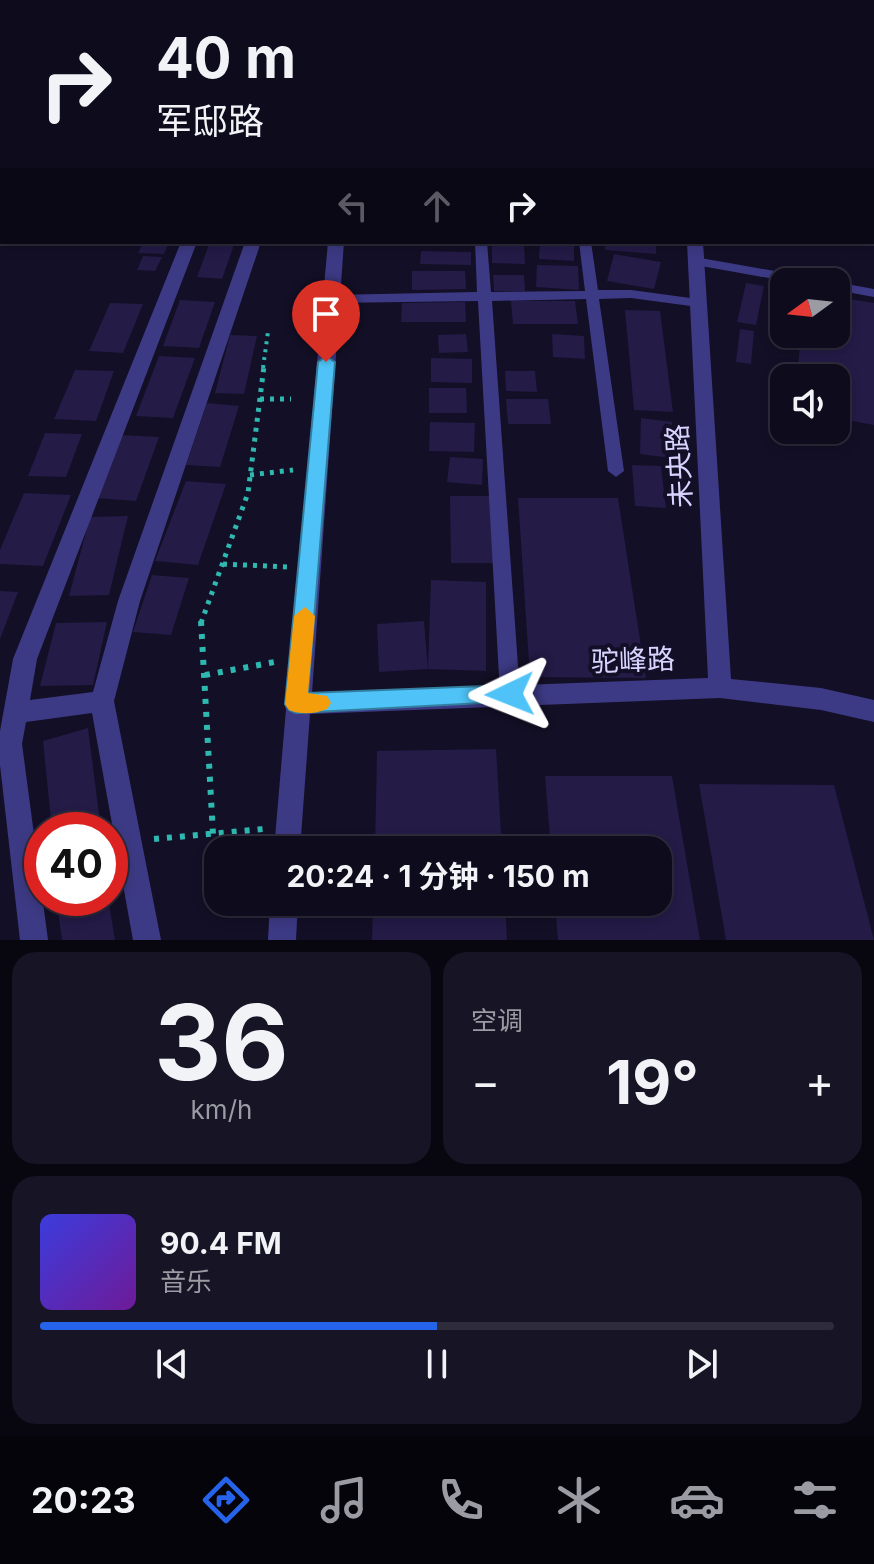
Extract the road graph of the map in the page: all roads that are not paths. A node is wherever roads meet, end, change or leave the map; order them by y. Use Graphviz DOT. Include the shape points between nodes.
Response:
graph roads {
  1 [pos="188,244"];
  2 [pos="252,244"];
  3 [pos="336,244"];
  4 [pos="481,244"];
  5 [pos="585,244"];
  6 [pos="695,251"];
  7 [pos="770,271"];
  8 [pos="850,289"];
  9 [pos="874,293"];
  10 [pos="595,295"];
  11 [pos="486,296"];
  12 [pos="331,299"];
  13 [pos="698,303"];
  14 [pos="616,471"];
  15 [pos="720,688"];
  16 [pos="510,694"];
  17 [pos="102,701"];
  18 [pos="296,704"];
  19 [pos="874,711"];
  20 [pos="15,713"];
  21 [pos="288,836"];
  22 [pos="283,916"];
  23 [pos="34,940"];
  24 [pos="147,940"];
  25 [pos="282,940"];
  1 -- 20 [label="street" via="25,659"];
  2 -- 17 [label="street" via="129,601"];
  3 -- 12 [label="street"];
  4 -- 11 [label="lane"];
  5 -- 10 [label="lane"];
  6 -- 7 [label="lane"];
  6 -- 13 [label="street, 未央路"];
  8 -- 9 [label="lane"];
  10 -- 11 [label="lane"];
  10 -- 13 [label="lane"];
  10 -- 14 [label="lane"];
  11 -- 12 [label="lane"];
  11 -- 16 [label="lane"];
  12 -- 18 [label="street"];
  13 -- 15 [label="street, 未央路"];
  15 -- 16 [label="street, 驼峰路"];
  15 -- 19 [label="street, 驼峰路" via="821,699"];
  16 -- 18 [label="street, 驼峰路"];
  17 -- 20 [label="street"];
  17 -- 24 [label="street"];
  18 -- 21 [label="street"];
  20 -- 23 [label="street" via="10,744"];
  22 -- 25 [label="street"];
}
